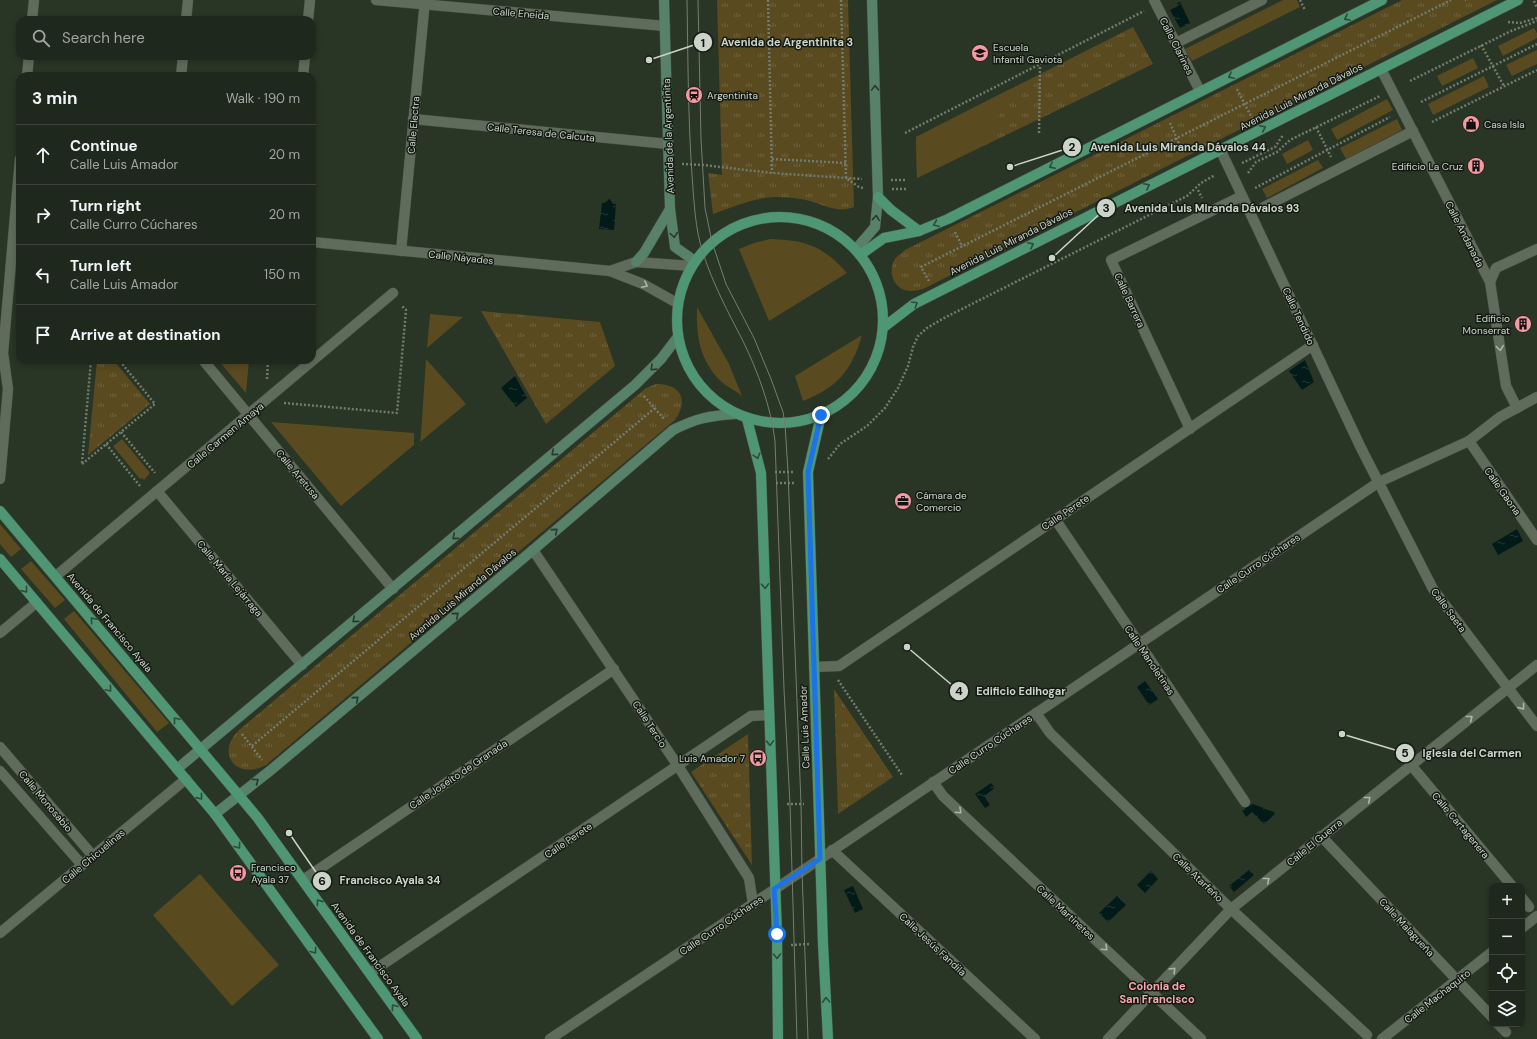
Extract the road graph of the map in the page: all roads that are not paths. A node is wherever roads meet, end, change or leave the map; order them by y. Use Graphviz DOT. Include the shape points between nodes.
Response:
graph roads {
  1 [pos="34,0"];
  2 [pos="188,0"];
  3 [pos="310,0"];
  4 [pos="376,0"];
  5 [pos="664,0"];
  6 [pos="872,0"];
  7 [pos="1262,0"];
  8 [pos="1382,0"];
  9 [pos="1518,0"];
  10 [pos="424,2"];
  11 [pos="1155,2"];
  12 [pos="32,16"];
  13 [pos="186,16"];
  14 [pos="308,16"];
  15 [pos="665,26"];
  16 [pos="1176,43"];
  17 [pos="29,60"];
  18 [pos="183,60"];
  19 [pos="305,60"];
  20 [pos="1381,69"];
  21 [pos="27,72"];
  22 [pos="181,72"];
  23 [pos="303,72"];
  24 [pos="1200,91"];
  25 [pos="413,119"];
  26 [pos="1413,131"];
  27 [pos="668,144"];
  28 [pos="1220,149"];
  29 [pos="1242,196"];
  30 [pos="878,197"];
  31 [pos="1264,207"];
  32 [pos="670,209"];
  33 [pos="919,231"];
  34 [pos="16,232"];
  35 [pos="316,242"];
  36 [pos="1537,249"];
  37 [pos="401,251"];
  38 [pos="858,252"];
  39 [pos="636,262"];
  40 [pos="693,263"];
  41 [pos="610,271"];
  42 [pos="1490,282"];
  43 [pos="393,293"];
  44 [pos="677,303"];
  45 [pos="884,327"];
  46 [pos="677,338"];
  47 [pos="1313,345"];
  48 [pos="2,356"];
  49 [pos="316,358"];
  50 [pos="206,364"];
  51 [pos="309,364"];
  52 [pos="1537,397"];
  53 [pos="1517,408"];
  54 [pos="735,414"];
  55 [pos="248,415"];
  56 [pos="821,415"];
  57 [pos="747,419"];
  58 [pos="1190,429"];
  59 [pos="1469,441"];
  60 [pos="0,479"];
  61 [pos="1380,482"];
  62 [pos="157,491"];
  63 [pos="0,510"];
  64 [pos="1054,519"];
  65 [pos="1537,540"];
  66 [pos="533,550"];
  67 [pos="0,559"];
  68 [pos="56,576"];
  69 [pos="392,589"];
  70 [pos="36,603"];
  71 [pos="0,633"];
  72 [pos="1139,644"];
  73 [pos="302,665"];
  74 [pos="1537,665"];
  75 [pos="814,667"];
  76 [pos="614,670"];
  77 [pos="1508,688"];
  78 [pos="1036,713"];
  79 [pos="769,715"];
  80 [pos="1537,726"];
  81 [pos="0,747"];
  82 [pos="202,750"];
  83 [pos="1411,765"];
  84 [pos="678,766"];
  85 [pos="177,769"];
  86 [pos="0,771"];
  87 [pos="186,779"];
  88 [pos="933,782"];
  89 [pos="239,795"];
  90 [pos="1245,802"];
  91 [pos="214,814"];
  92 [pos="1321,836"];
  93 [pos="832,850"];
  94 [pos="93,856"];
  95 [pos="820,859"];
  96 [pos="82,866"];
  97 [pos="303,880"];
  98 [pos="1509,883"];
  99 [pos="774,889"];
  100 [pos="1525,902"];
  101 [pos="753,904"];
  102 [pos="1529,907"];
  103 [pos="1231,909"];
  104 [pos="1537,916"];
  105 [pos="1525,926"];
  106 [pos="1,930"];
  107 [pos="1489,954"];
  108 [pos="370,973"];
  109 [pos="1457,980"];
  110 [pos="1151,992"];
  111 [pos="1489,1014"];
  112 [pos="1501,1027"];
  113 [pos="1506,1032"];
  114 [pos="1366,1035"];
  115 [pos="378,1039"];
  116 [pos="417,1039"];
  117 [pos="550,1039"];
  118 [pos="778,1039"];
  119 [pos="828,1039"];
  120 [pos="1035,1039"];
  121 [pos="1108,1039"];
  122 [pos="1200,1039"];
  123 [pos="1382,1039"];
  1 -- 12 [label="street"];
  2 -- 13 [label="street"];
  3 -- 14 [label="street"];
  4 -- 10 [label="street, Calle Eneida"];
  5 -- 15 [label="main road, Avenida de la Argentinita"];
  30 -- 6 [label="main road, one-way"];
  7 -- 16 [label="street"];
  8 -- 24 [label="main road, one-way"];
  9 -- 20 [label="main road, Avenida Luis Miranda Dávalos"];
  10 -- 15 [label="street, Calle Eneida"];
  10 -- 25 [label="street, Calle Electra"];
  11 -- 16 [label="street, Calle Clarines"];
  15 -- 27 [label="main road, Avenida de la Argentinita"];
  16 -- 24 [label="street, Calle Clarines"];
  17 -- 21 [label="street"];
  18 -- 22 [label="street"];
  19 -- 23 [label="street"];
  20 -- 26 [label="street, Calle Andanada"];
  28 -- 20 [label="main road, Avenida Luis Miranda Dávalos, one-way"];
  24 -- 33 [label="main road, one-way" via="948,219"];
  25 -- 27 [label="street, Calle Teresa de Calcuta"];
  25 -- 37 [label="street, Calle Electra"];
  26 -- 31 [label="street"];
  26 -- 42 [label="street, Calle Andanada"];
  27 -- 32 [label="main road, Avenida de la Argentinita"];
  28 -- 29 [label="street, Calle Tendido"];
  45 -- 28 [label="main road, Avenida Luis Miranda Dávalos, one-way" via="914,304"];
  29 -- 47 [label="street, Calle Tendido"];
  29 -- 58 [label="street, Calle Barrera" via="1111,260"];
  30 -- 33 [label="main road" via="890,210"];
  38 -- 30 [label="main road, one-way" via="875,228"];
  32 -- 39 [label="main road"];
  32 -- 40 [label="main road, Avenida de la Argentinita, one-way" via="675,247"];
  33 -- 38 [label="main road" via="884,238"];
  34 -- 48 [label="street"];
  35 -- 37 [label="street, Calle Náyades"];
  36 -- 42 [label="street" via="1496,268"];
  37 -- 41 [label="street, Calle Náyades"];
  38 -- 40 [label="main road" via="839,235 819,224 796,218 773,217 750,221 730,229 712,242"];
  38 -- 45 [label="main road" via="874,275 882,299"];
  39 -- 40 [label="street, Calle Náyades"];
  39 -- 41 [label="street, Calle Náyades"];
  40 -- 44 [label="main road" via="682,284"];
  41 -- 44 [label="street, Calle Náyades, one-way" via="643,284"];
  42 -- 53 [label="street, Calle Andanada, one-way" via="1506,386"];
  43 -- 49 [label="street, Calle Carmen Amaya"];
  44 -- 46 [label="main road"];
  45 -- 56 [label="main road" via="880,348 864,381 850,397"];
  46 -- 54 [label="main road" via="684,362 695,380 708,395"];
  46 -- 69 [label="main road, one-way" via="661,359 635,385"];
  47 -- 58 [label="street, Calle Perete"];
  47 -- 61 [label="street, Calle Tendido" via="1361,448"];
  48 -- 60 [label="street" via="8,389"];
  50 -- 55 [label="street, Calle Aretusa"];
  51 -- 55 [label="street, Calle Carmen Amaya"];
  52 -- 53 [label="street, Calle Curro Cúchares"];
  53 -- 59 [label="street, Calle Curro Cúchares" via="1500,417"];
  54 -- 57 [label="main road"];
  66 -- 54 [label="main road, Avenida Luis Miranda Dávalos, one-way" via="673,430 695,419"];
  55 -- 62 [label="street, Calle Carmen Amaya"];
  55 -- 69 [label="street, Calle Aretusa"];
  56 -- 57 [label="main road" via="785,424"];
  56 -- 75 [label="main road, Calle Luis Amador" via="808,472"];
  57 -- 79 [label="main road, one-way" via="761,472"];
  58 -- 64 [label="street, Calle Perete"];
  59 -- 61 [label="street, Calle Curro Cúchares"];
  59 -- 65 [label="street, Calle Gaona"];
  61 -- 72 [label="street, Calle Curro Cúchares"];
  61 -- 77 [label="street, Calle Saeta" via="1433,589"];
  62 -- 68 [label="street, Calle Carmen Amaya"];
  62 -- 73 [label="street, Calle María Lejárraga"];
  63 -- 68 [label="main road, Avenida de Francisco Ayala"];
  64 -- 72 [label="street, Calle Manoletinas"];
  64 -- 75 [label="street, Calle Perete" via="839,666"];
  66 -- 76 [label="street, Calle Tercio"];
  89 -- 66 [label="main road, Avenida Luis Miranda Dávalos, one-way"];
  67 -- 70 [label="main road, one-way"];
  82 -- 68 [label="main road, Avenida de Francisco Ayala, one-way"];
  69 -- 73 [label="main road, one-way"];
  70 -- 71 [label="street"];
  70 -- 85 [label="main road, one-way"];
  72 -- 78 [label="street, Calle Curro Cúchares"];
  72 -- 90 [label="street, Calle Manoletinas"];
  73 -- 82 [label="main road"];
  74 -- 77 [label="street, Calle El Guerra"];
  75 -- 95 [label="main road, Calle Luis Amador"];
  76 -- 84 [label="street, Calle Tercio"];
  76 -- 97 [label="street, Calle Joseíto de Granada"];
  77 -- 80 [label="street, Calle Saeta, one-way"];
  83 -- 77 [label="street, Calle El Guerra, one-way"];
  78 -- 88 [label="street, Calle Curro Cúchares"];
  78 -- 103 [label="street, Calle Atarfeño" via="1050,733"];
  79 -- 84 [label="street, Calle Perete" via="751,716"];
  79 -- 99 [label="main road, one-way"];
  81 -- 94 [label="street, Calle Monosabio"];
  82 -- 85 [label="main road"];
  82 -- 89 [label="main road, Avenida de Francisco Ayala"];
  92 -- 83 [label="street, Calle El Guerra, one-way"];
  83 -- 98 [label="street, Calle Cartagenera"];
  84 -- 101 [label="street, Calle Tercio" via="750,878"];
  84 -- 108 [label="street, Calle Perete"];
  85 -- 87 [label="main road"];
  86 -- 96 [label="street, Calle Monosabio"];
  87 -- 91 [label="main road, one-way"];
  87 -- 94 [label="street, Calle Chicuelinas"];
  88 -- 93 [label="street, Calle Curro Cúchares"];
  88 -- 110 [label="street, Calle Martinetes, one-way" via="943,796"];
  89 -- 91 [label="main road, Avenida Luis Miranda Dávalos"];
  89 -- 97 [label="main road, Avenida de Francisco Ayala"];
  91 -- 115 [label="main road, one-way"];
  103 -- 92 [label="street, Calle El Guerra, one-way"];
  92 -- 109 [label="street, Calle Malagueña"];
  93 -- 95 [label="street, Calle Curro Cúchares"];
  93 -- 120 [label="street, Calle Jesús Fandila"];
  94 -- 96 [label="street, Calle Chicuelinas"];
  95 -- 99 [label="street, Calle Curro Cúchares"];
  119 -- 95 [label="main road, Calle Luis Amador, one-way"];
  96 -- 106 [label="street, Calle Chicuelinas"];
  108 -- 97 [label="main road, Avenida de Francisco Ayala, one-way"];
  99 -- 101 [label="street, Calle Curro Cúchares"];
  99 -- 118 [label="main road, one-way"];
  100 -- 102 [label="street"];
  101 -- 117 [label="street, Calle Curro Cúchares"];
  110 -- 103 [label="street, Calle El Guerra, one-way"];
  103 -- 114 [label="street, Calle Atarfeño"];
  104 -- 105 [label="street"];
  107 -- 109 [label="street, Calle Machaquito"];
  116 -- 108 [label="main road, Avenida de Francisco Ayala, one-way"];
  109 -- 111 [label="street, Calle Malagueña"];
  109 -- 123 [label="street, Calle Machaquito"];
  110 -- 121 [label="street, Calle El Guerra"];
  110 -- 122 [label="street, Calle Martinetes"];
  112 -- 113 [label="street"];
}
